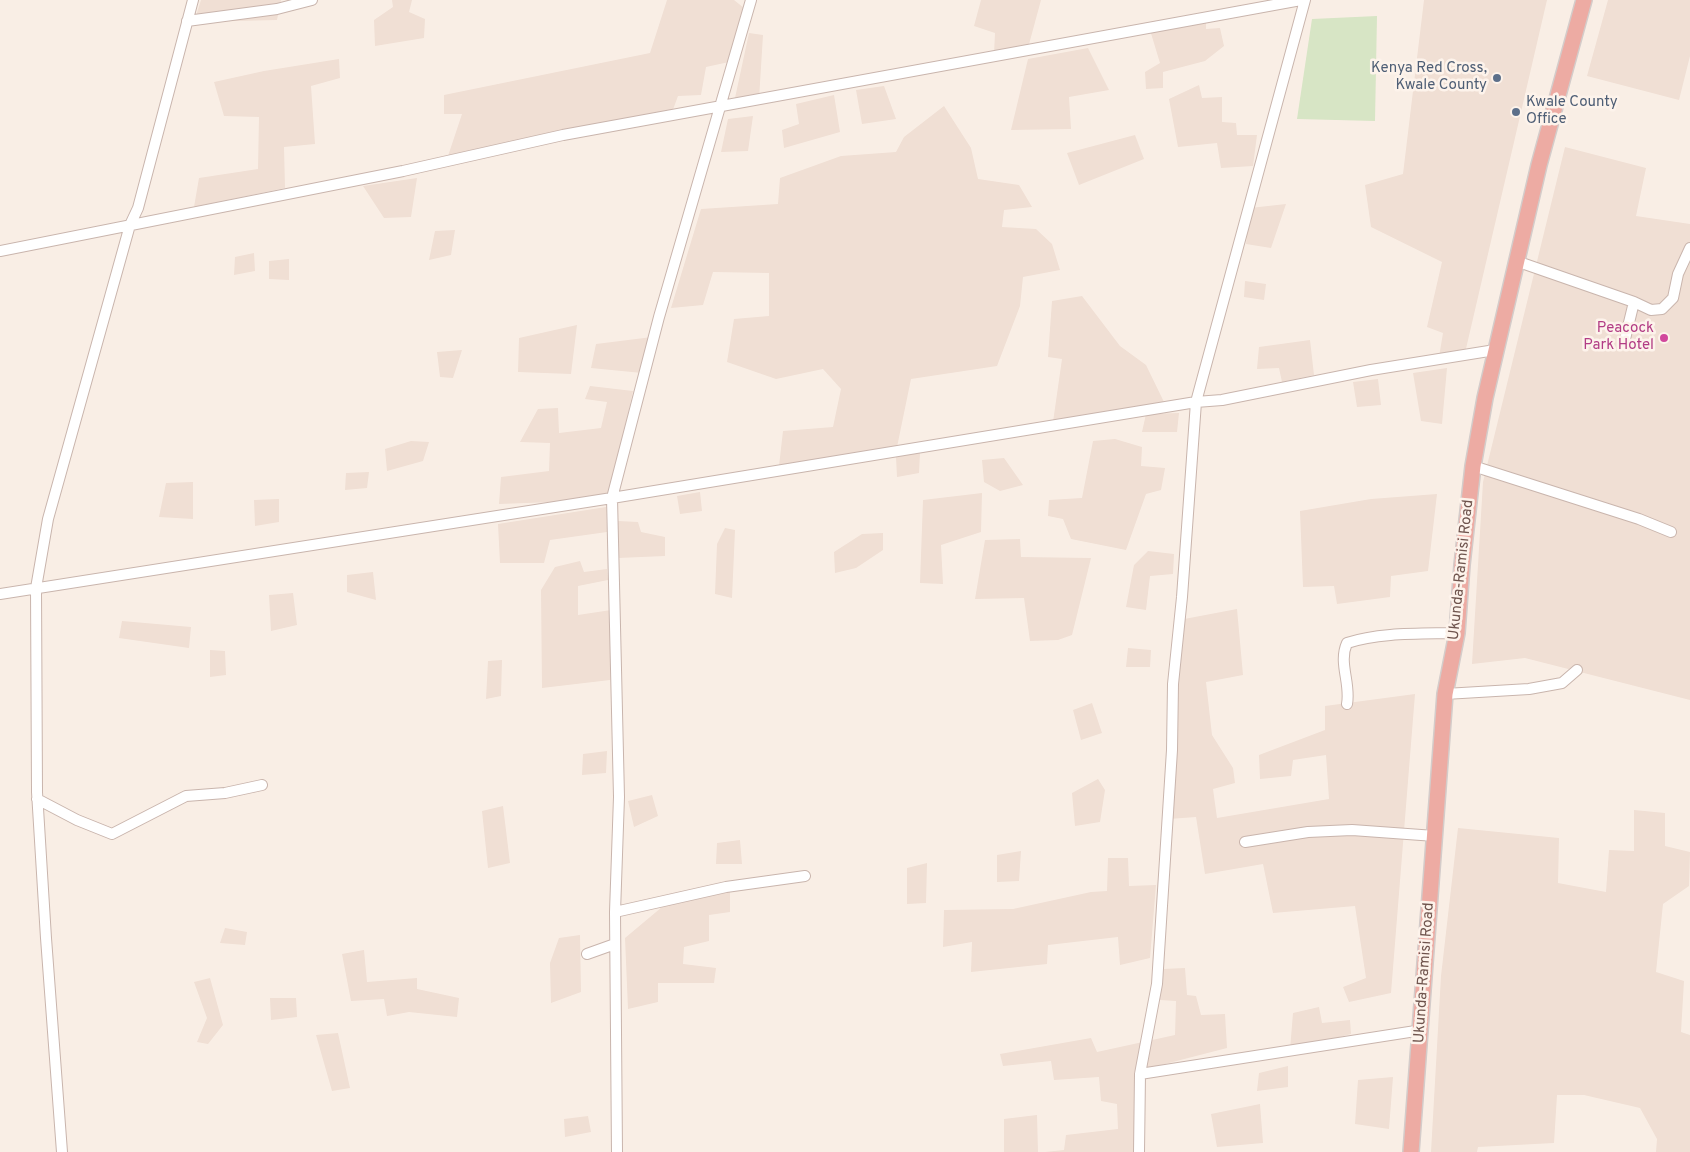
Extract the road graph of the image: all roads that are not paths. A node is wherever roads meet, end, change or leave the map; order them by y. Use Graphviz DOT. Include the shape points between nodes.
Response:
graph roads {
  1 [pos="193,0"];
  2 [pos="312,0"];
  3 [pos="751,0"];
  4 [pos="1303,0"];
  5 [pos="1584,0"];
  6 [pos="188,21"];
  7 [pos="720,107"];
  8 [pos="138,208"];
  9 [pos="148,221"];
  10 [pos="130,225"];
  11 [pos="1690,248"];
  12 [pos="0,251"];
  13 [pos="1516,261"];
  14 [pos="1634,302"];
  15 [pos="1625,339"];
  16 [pos="1495,350"];
  17 [pos="1196,402"];
  18 [pos="1473,466"];
  19 [pos="612,498"];
  20 [pos="1671,532"];
  21 [pos="36,588"];
  22 [pos="0,594"];
  23 [pos="1456,632"];
  24 [pos="1577,670"];
  25 [pos="1446,694"];
  26 [pos="1346,704"];
  27 [pos="262,785"];
  28 [pos="38,799"];
  29 [pos="1435,836"];
  30 [pos="1245,842"];
  31 [pos="805,876"];
  32 [pos="614,912"];
  33 [pos="615,944"];
  34 [pos="587,954"];
  35 [pos="1422,1030"];
  36 [pos="1140,1074"];
  37 [pos="62,1152"];
  38 [pos="617,1152"];
  39 [pos="1138,1152"];
  40 [pos="1411,1152"];
  1 -- 6 [label="street"];
  2 -- 6 [label="street" via="277,9"];
  3 -- 7 [label="street"];
  4 -- 7 [label="street"];
  4 -- 17 [label="street"];
  5 -- 13 [label="highway, Ukunda-Ramisi Road"];
  6 -- 8 [label="street"];
  7 -- 9 [label="street" via="563,135 403,171"];
  7 -- 19 [label="street" via="659,317"];
  8 -- 9 [label="street"];
  8 -- 10 [label="street"];
  9 -- 10 [label="street"];
  10 -- 12 [label="street"];
  10 -- 21 [label="street" via="48,519"];
  11 -- 14 [label="street" via="1672,298 1662,309 1651,310"];
  13 -- 14 [label="street"];
  13 -- 16 [label="highway, Ukunda-Ramisi Road"];
  14 -- 15 [label="street"];
  16 -- 17 [label="street"];
  16 -- 18 [label="highway, Ukunda-Ramisi Road"];
  17 -- 19 [label="street"];
  17 -- 36 [label="street" via="1173,684 1172,750 1156,984"];
  18 -- 20 [label="street"];
  18 -- 23 [label="highway, Ukunda-Ramisi Road"];
  19 -- 21 [label="street"];
  19 -- 32 [label="street" via="619,797"];
  21 -- 22 [label="street"];
  21 -- 28 [label="street"];
  23 -- 25 [label="highway, Ukunda-Ramisi Road"];
  23 -- 26 [label="street" via="1347,642 1343,651"];
  24 -- 25 [label="street" via="1562,683 1529,690"];
  25 -- 29 [label="highway, Ukunda-Ramisi Road"];
  27 -- 28 [label="street" via="225,793 186,796 112,834"];
  28 -- 37 [label="street"];
  29 -- 30 [label="street" via="1352,830 1308,832"];
  29 -- 35 [label="highway, Ukunda-Ramisi Road"];
  31 -- 32 [label="street" via="726,888"];
  32 -- 33 [label="street"];
  33 -- 34 [label="street"];
  33 -- 38 [label="street"];
  35 -- 36 [label="street"];
  35 -- 40 [label="highway, Ukunda-Ramisi Road"];
  36 -- 39 [label="street"];
}
